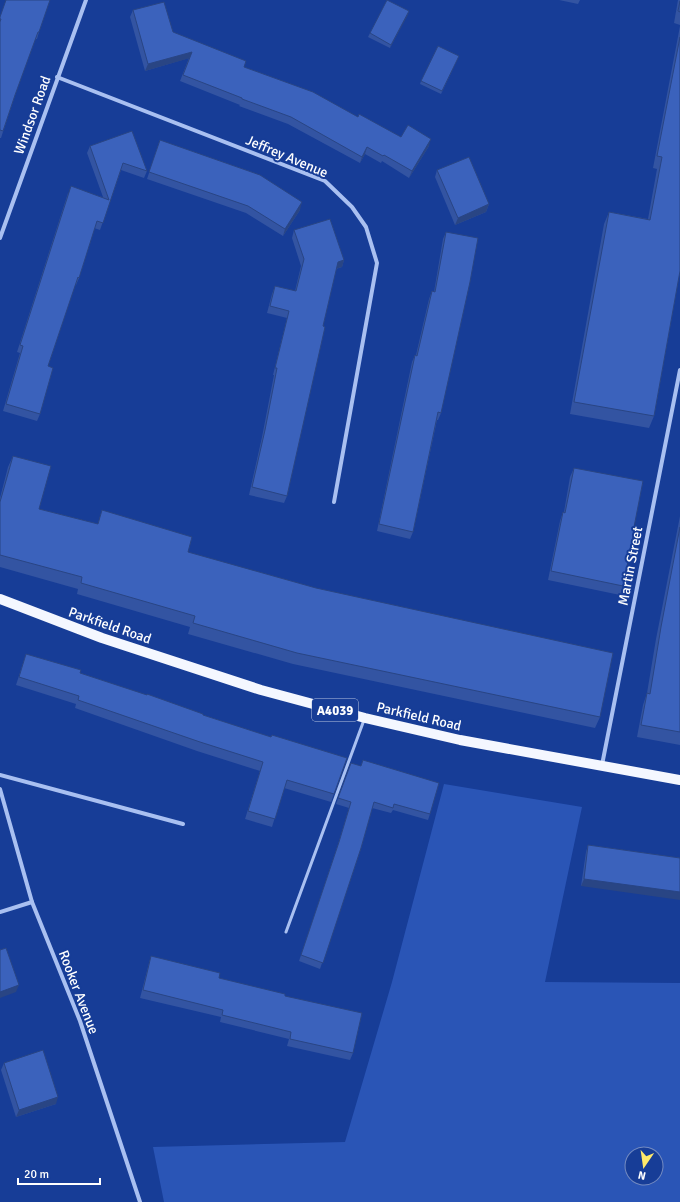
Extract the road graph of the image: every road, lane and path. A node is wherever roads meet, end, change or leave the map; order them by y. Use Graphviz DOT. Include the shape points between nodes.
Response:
graph roads {
  1 [pos="86,0"];
  2 [pos="57,77"];
  3 [pos="0,238"];
  4 [pos="680,370"];
  5 [pos="334,502"];
  6 [pos="0,599"];
  7 [pos="365,718"];
  8 [pos="602,767"];
  9 [pos="0,775"];
  10 [pos="680,780"];
  11 [pos="0,789"];
  12 [pos="183,824"];
  13 [pos="32,902"];
  14 [pos="0,912"];
  15 [pos="286,932"];
  16 [pos="140,1202"];
  1 -- 2 [label="street, Windsor Road"];
  2 -- 3 [label="street, Windsor Road"];
  2 -- 5 [label="street, Jeffrey Avenue" via="325,181 352,207 366,227 377,263"];
  4 -- 8 [label="street, Martin Street"];
  6 -- 7 [label="main road, Parkfield Road / A4039" via="102,638 261,690"];
  7 -- 8 [label="main road, Parkfield Road / A4039" via="460,740"];
  7 -- 15 [label="lane"];
  8 -- 10 [label="main road, Parkfield Road / A4039"];
  9 -- 12 [label="street"];
  11 -- 13 [label="street, Rooker Avenue"];
  13 -- 14 [label="street"];
  13 -- 16 [label="street, Rooker Avenue" via="80,1022"];
}
